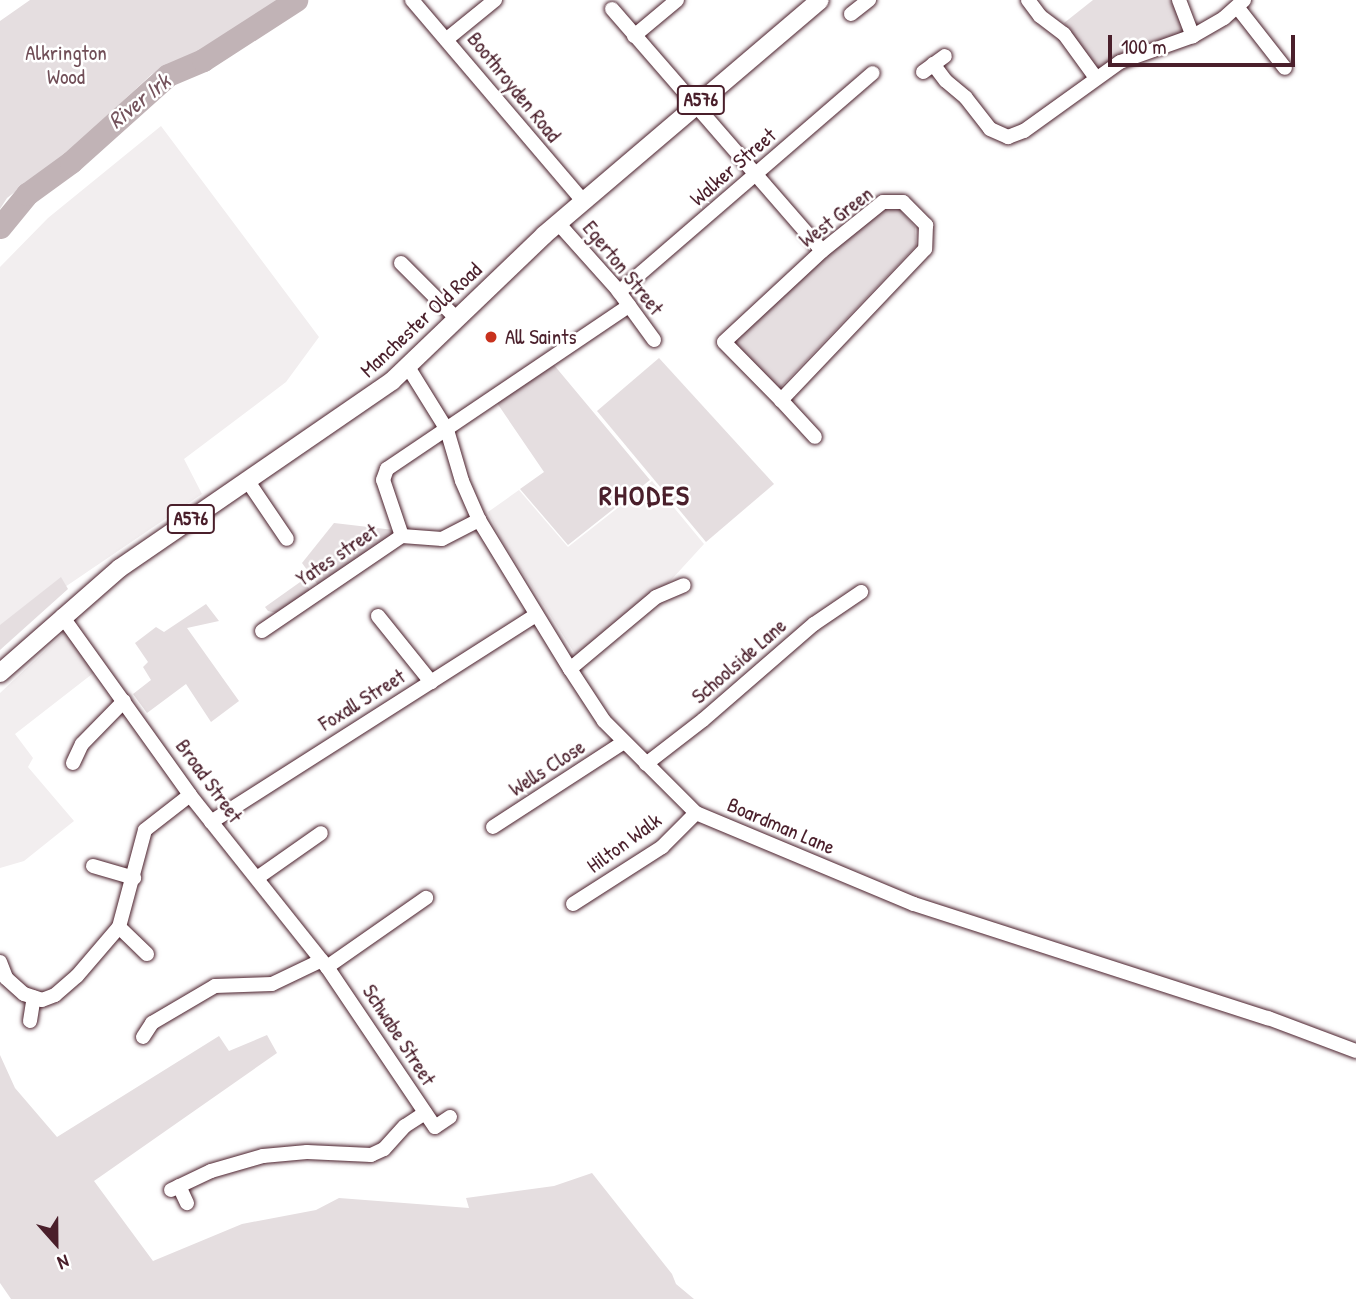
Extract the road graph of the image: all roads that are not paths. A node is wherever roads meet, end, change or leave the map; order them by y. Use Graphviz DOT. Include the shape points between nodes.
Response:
graph roads {
  1 [pos="412,0"];
  2 [pos="495,0"];
  3 [pos="677,0"];
  4 [pos="820,0"];
  5 [pos="869,0"];
  6 [pos="1028,0"];
  7 [pos="1180,0"];
  8 [pos="1241,4"];
  9 [pos="612,9"];
  10 [pos="851,14"];
  11 [pos="634,36"];
  12 [pos="1193,36"];
  13 [pos="447,39"];
  14 [pos="934,64"];
  15 [pos="1286,68"];
  16 [pos="873,74"];
  17 [pos="1096,78"];
  18 [pos="695,105"];
  19 [pos="756,174"];
  20 [pos="583,201"];
  21 [pos="558,223"];
  22 [pos="822,251"];
  23 [pos="401,263"];
  24 [pos="619,292"];
  25 [pos="629,306"];
  26 [pos="456,318"];
  27 [pos="654,340"];
  28 [pos="408,367"];
  29 [pos="781,400"];
  30 [pos="447,430"];
  31 [pos="816,436"];
  32 [pos="247,480"];
  33 [pos="479,520"];
  34 [pos="402,536"];
  35 [pos="287,539"];
  36 [pos="684,585"];
  37 [pos="861,592"];
  38 [pos="536,615"];
  39 [pos="62,616"];
  40 [pos="378,616"];
  41 [pos="262,631"];
  42 [pos="569,669"];
  43 [pos="0,673"];
  44 [pos="430,682"];
  45 [pos="124,701"];
  46 [pos="624,742"];
  47 [pos="74,763"];
  48 [pos="646,764"];
  49 [pos="190,795"];
  50 [pos="696,813"];
  51 [pos="211,822"];
  52 [pos="493,827"];
  53 [pos="321,833"];
  54 [pos="93,866"];
  55 [pos="134,878"];
  56 [pos="257,878"];
  57 [pos="426,898"];
  58 [pos="573,904"];
  59 [pos="120,927"];
  60 [pos="147,954"];
  61 [pos="0,962"];
  62 [pos="325,964"];
  63 [pos="34,998"];
  64 [pos="30,1021"];
  65 [pos="142,1037"];
  66 [pos="1356,1051"];
  67 [pos="425,1113"];
  68 [pos="450,1117"];
  69 [pos="187,1203"];
  1 -- 13 [label="street, Boothroyden Road"];
  2 -- 13 [label="street"];
  3 -- 11 [label="street"];
  4 -- 18 [label="main road, Manchester Old Road / A576"];
  5 -- 10 [label="street"];
  6 -- 17 [label="street" via="1064,34"];
  7 -- 12 [label="street"];
  8 -- 12 [label="street"];
  8 -- 15 [label="street"];
  9 -- 11 [label="street"];
  11 -- 18 [label="street"];
  12 -- 17 [label="street" via="1132,57"];
  13 -- 20 [label="street, Boothroyden Road"];
  14 -- 17 [label="street" via="990,130 1009,137 1036,123"];
  16 -- 19 [label="street, Walker Street"];
  18 -- 19 [label="street"];
  18 -- 20 [label="main road, Manchester Old Road / A576"];
  19 -- 22 [label="street"];
  19 -- 24 [label="street, Walker Street"];
  20 -- 21 [label="main road, Manchester Old Road / A576"];
  21 -- 24 [label="street, Egerton Street"];
  21 -- 26 [label="main road, Manchester Old Road / A576"];
  22 -- 29 [label="street, West Green" via="724,342"];
  22 -- 29 [label="street, West Green" via="883,202 903,202 926,225 925,249"];
  23 -- 26 [label="street"];
  24 -- 25 [label="street, Egerton Street"];
  25 -- 27 [label="street, Egerton Street"];
  25 -- 30 [label="street"];
  26 -- 28 [label="main road, Manchester Old Road / A576"];
  28 -- 30 [label="street, Boardman Lane"];
  28 -- 32 [label="main road, Manchester Old Road / A576" via="376,394"];
  29 -- 31 [label="street, West Green"];
  30 -- 33 [label="street, Boardman Lane"];
  30 -- 34 [label="street" via="387,469 383,480"];
  32 -- 35 [label="street"];
  32 -- 39 [label="main road, Manchester Old Road / A576" via="120,568"];
  33 -- 34 [label="street, Yates street" via="442,539"];
  33 -- 38 [label="street, Boardman Lane"];
  34 -- 41 [label="street, Yates street"];
  36 -- 42 [label="street" via="656,597"];
  37 -- 48 [label="street, Schoolside Lane" via="814,624"];
  38 -- 42 [label="street, Boardman Lane"];
  38 -- 44 [label="street, Foxall Street"];
  39 -- 43 [label="main road, Manchester Old Road / A576"];
  39 -- 45 [label="street, Broad Street"];
  40 -- 44 [label="street"];
  42 -- 46 [label="street, Boardman Lane"];
  44 -- 51 [label="street, Foxall Street"];
  45 -- 47 [label="street" via="82,744"];
  45 -- 49 [label="street, Broad Street"];
  46 -- 48 [label="street, Boardman Lane"];
  46 -- 52 [label="street, Wells Close"];
  48 -- 50 [label="street, Boardman Lane"];
  49 -- 51 [label="street, Broad Street"];
  49 -- 55 [label="street" via="145,830"];
  50 -- 58 [label="street, Hilton Walk" via="662,847"];
  50 -- 66 [label="street, Boardman Lane" via="914,904 1268,1018"];
  51 -- 56 [label="street, Broad Street"];
  53 -- 56 [label="street"];
  54 -- 55 [label="street"];
  55 -- 59 [label="street"];
  56 -- 62 [label="street, Broad Street"];
  57 -- 62 [label="street"];
  59 -- 60 [label="street"];
  59 -- 63 [label="street" via="95,960 55,995"];
  61 -- 63 [label="street" via="6,978"];
  62 -- 65 [label="street" via="272,984 215,986 152,1023"];
  62 -- 67 [label="street, Schwabe Street"];
  63 -- 64 [label="street"];
  67 -- 68 [label="street, Schwabe Street" via="435,1127"];
  67 -- 69 [label="street" via="371,1155 307,1152 263,1156 211,1171 175,1188"];
}
